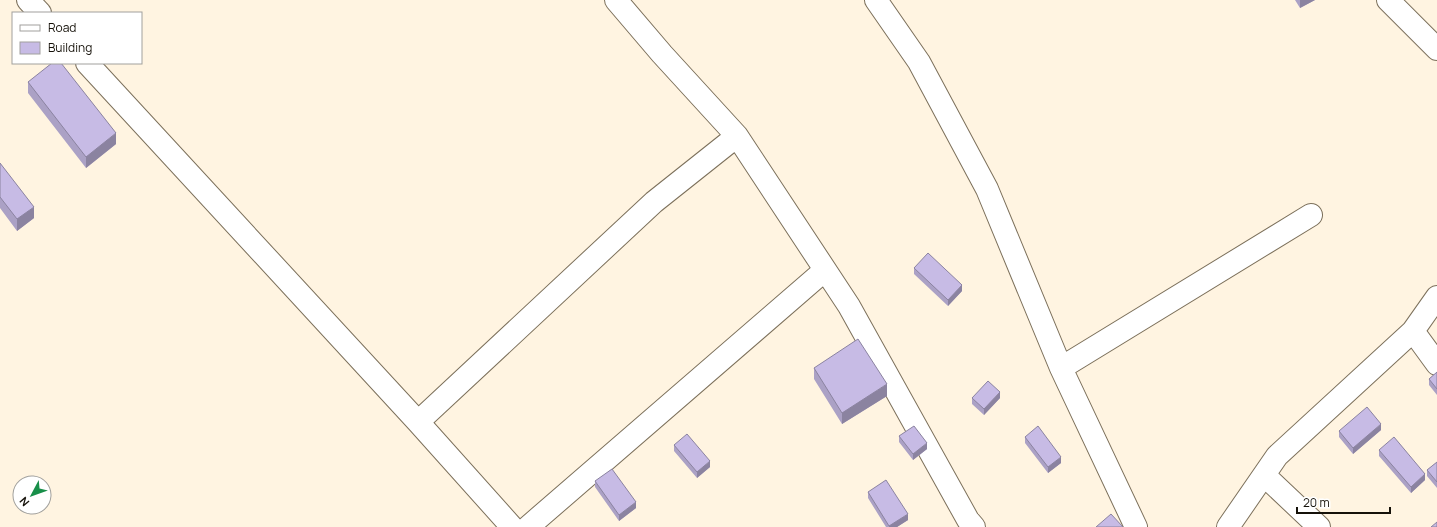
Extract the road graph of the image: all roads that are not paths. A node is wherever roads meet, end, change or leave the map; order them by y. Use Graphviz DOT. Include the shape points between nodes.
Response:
graph roads {
  1 [pos="28,0"];
  2 [pos="616,0"];
  3 [pos="876,0"];
  4 [pos="1388,0"];
  5 [pos="39,12"];
  6 [pos="1437,49"];
  7 [pos="88,64"];
  8 [pos="737,136"];
  9 [pos="1311,215"];
  10 [pos="825,270"];
  11 [pos="1437,297"];
  12 [pos="1413,331"];
  13 [pos="1437,364"];
  14 [pos="1061,368"];
  15 [pos="418,422"];
  16 [pos="1264,475"];
  17 [pos="512,527"];
  18 [pos="528,527"];
  19 [pos="974,527"];
  20 [pos="1136,527"];
  21 [pos="1228,527"];
  22 [pos="1318,527"];
  1 -- 5 [label="street"];
  2 -- 8 [label="street"];
  3 -- 14 [label="street" via="919,62 987,189"];
  4 -- 6 [label="street"];
  7 -- 15 [label="street"];
  8 -- 10 [label="street"];
  8 -- 15 [label="street" via="654,202"];
  9 -- 14 [label="street"];
  10 -- 18 [label="street"];
  10 -- 19 [label="street"];
  11 -- 12 [label="street"];
  12 -- 13 [label="street"];
  12 -- 16 [label="street" via="1277,456"];
  14 -- 20 [label="street"];
  15 -- 17 [label="street"];
  16 -- 21 [label="street"];
  16 -- 22 [label="street"];
}
